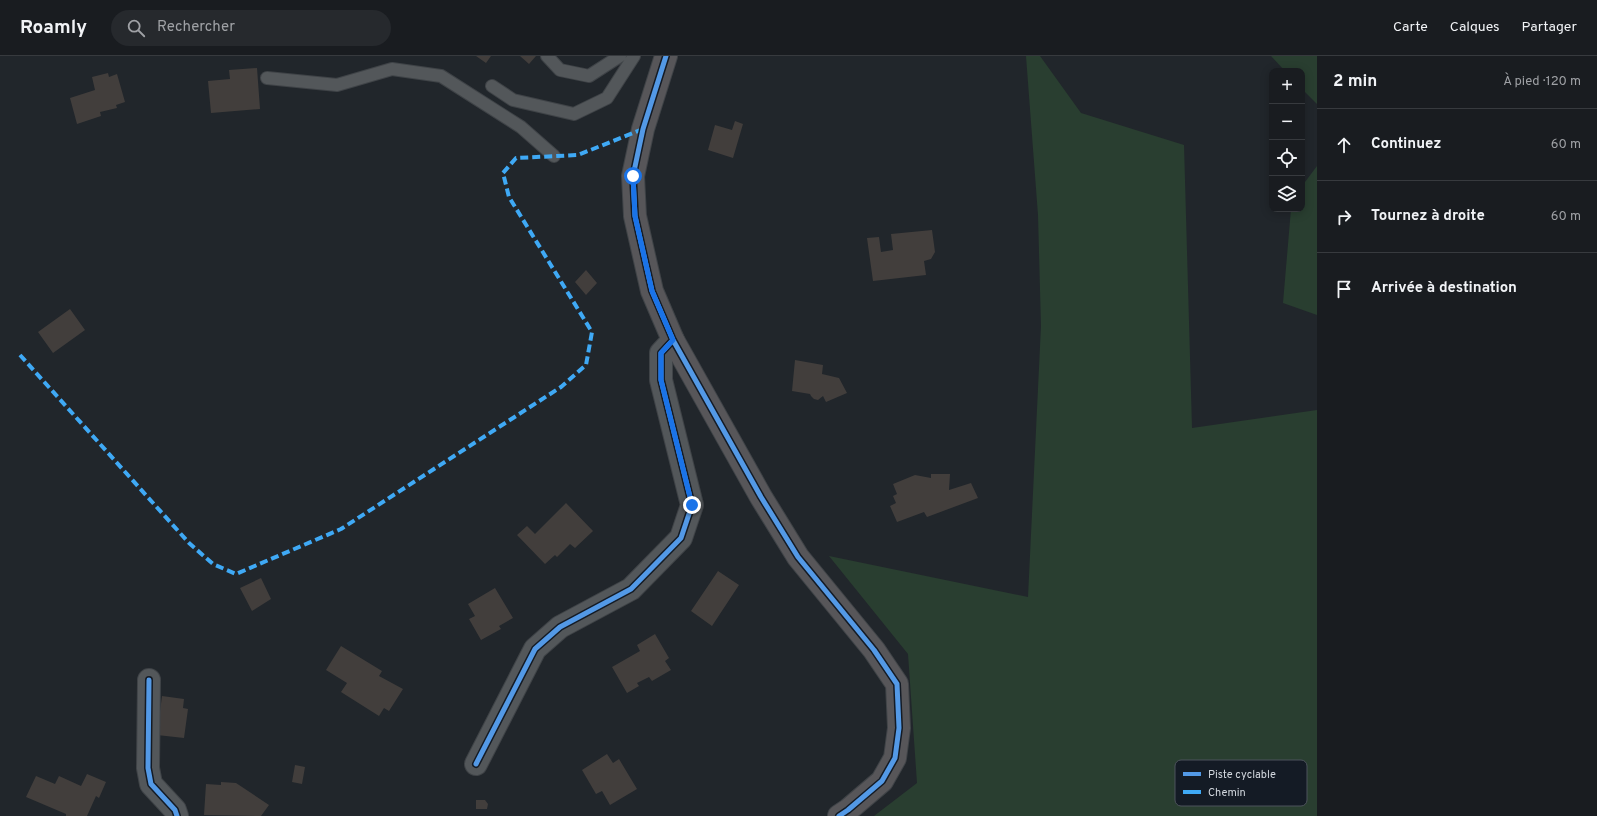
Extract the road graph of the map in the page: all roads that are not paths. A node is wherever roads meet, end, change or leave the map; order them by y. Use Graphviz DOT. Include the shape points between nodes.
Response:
graph roads {
  1 [pos="547,56"];
  2 [pos="620,56"];
  3 [pos="634,56"];
  4 [pos="666,56"];
  5 [pos="266,78"];
  6 [pos="492,86"];
  7 [pos="554,156"];
  8 [pos="673,340"];
  9 [pos="149,680"];
  10 [pos="476,764"];
  11 [pos="177,816"];
  12 [pos="838,816"];
  1 -- 2 [label="lane" via="560,70 589,76"];
  3 -- 6 [label="lane" via="607,98 574,114 513,100"];
  4 -- 8 [label="street" via="643,129 633,176 635,216 652,291"];
  5 -- 7 [label="lane" via="337,85 392,69 441,76 521,127"];
  8 -- 10 [label="street" via="661,353 661,380 692,505 681,538 631,589 560,626 535,649"];
  8 -- 12 [label="street" via="761,497 798,557 874,650 897,684 900,728 895,758 882,780"];
  9 -- 11 [label="street" via="148,768 151,784 176,810"];
}
